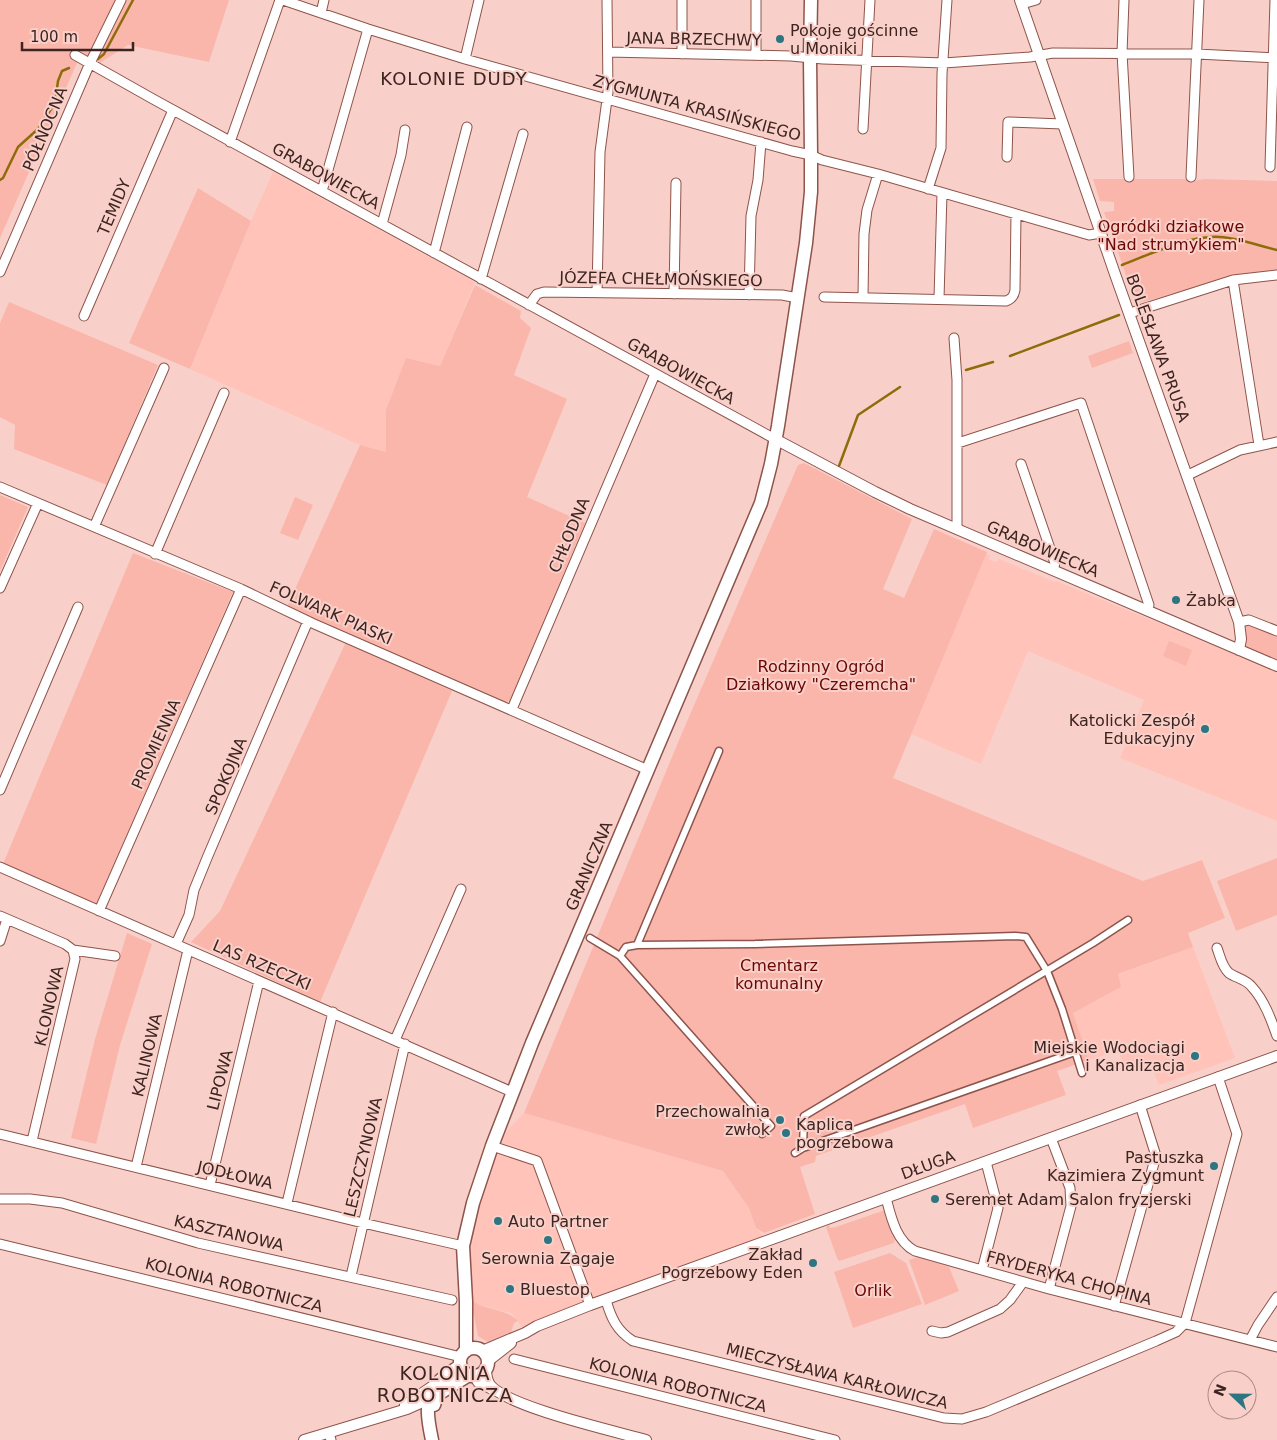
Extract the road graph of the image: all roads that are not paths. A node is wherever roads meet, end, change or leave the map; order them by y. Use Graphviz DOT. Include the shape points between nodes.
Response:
graph roads {
  1 [pos="121,0"];
  2 [pos="284,0"];
  3 [pos="324,0"];
  4 [pos="479,0"];
  5 [pos="607,0"];
  6 [pos="682,0"];
  7 [pos="756,0"];
  8 [pos="811,0"];
  9 [pos="870,0"];
  10 [pos="946,0"];
  11 [pos="1036,0"];
  12 [pos="1124,0"];
  13 [pos="1199,0"];
  14 [pos="1275,0"];
  15 [pos="1021,2"];
  16 [pos="320,13"];
  17 [pos="368,30"];
  18 [pos="608,52"];
  19 [pos="1122,53"];
  20 [pos="682,54"];
  21 [pos="1197,54"];
  22 [pos="75,55"];
  23 [pos="756,55"];
  24 [pos="1040,55"];
  25 [pos="810,58"];
  26 [pos="1275,58"];
  27 [pos="465,59"];
  28 [pos="867,60"];
  29 [pos="90,63"];
  30 [pos="944,63"];
  31 [pos="608,99"];
  32 [pos="172,110"];
  33 [pos="1063,124"];
  34 [pos="467,127"];
  35 [pos="864,129"];
  36 [pos="406,130"];
  37 [pos="523,134"];
  38 [pos="230,142"];
  39 [pos="761,142"];
  40 [pos="811,155"];
  41 [pos="1007,158"];
  42 [pos="1270,167"];
  43 [pos="878,174"];
  44 [pos="1129,177"];
  45 [pos="1191,177"];
  46 [pos="676,183"];
  47 [pos="928,189"];
  48 [pos="322,191"];
  49 [pos="942,193"];
  50 [pos="1016,214"];
  51 [pos="382,224"];
  52 [pos="1101,233"];
  53 [pos="434,253"];
  54 [pos="0,272"];
  55 [pos="1277,275"];
  56 [pos="481,279"];
  57 [pos="1233,280"];
  58 [pos="598,292"];
  59 [pos="674,294"];
  60 [pos="749,295"];
  61 [pos="824,297"];
  62 [pos="863,297"];
  63 [pos="798,298"];
  64 [pos="939,299"];
  65 [pos="529,305"];
  66 [pos="1130,313"];
  67 [pos="84,316"];
  68 [pos="954,338"];
  69 [pos="164,368"];
  70 [pos="655,374"];
  71 [pos="224,393"];
  72 [pos="776,439"];
  73 [pos="1277,442"];
  74 [pos="958,443"];
  75 [pos="1259,445"];
  76 [pos="1021,464"];
  77 [pos="1188,475"];
  78 [pos="0,487"];
  79 [pos="38,504"];
  80 [pos="94,528"];
  81 [pos="957,529"];
  82 [pos="155,554"];
  83 [pos="1053,570"];
  84 [pos="0,588"];
  85 [pos="241,589"];
  86 [pos="78,607"];
  87 [pos="1147,610"];
  88 [pos="308,621"];
  89 [pos="1239,622"];
  90 [pos="1277,631"];
  91 [pos="1239,650"];
  92 [pos="1277,666"];
  93 [pos="512,709"];
  94 [pos="719,751"];
  95 [pos="648,770"];
  96 [pos="0,790"];
  97 [pos="0,867"];
  98 [pos="461,889"];
  99 [pos="99,911"];
  100 [pos="3,918"];
  101 [pos="1128,920"];
  102 [pos="590,938"];
  103 [pos="0,941"];
  104 [pos="176,944"];
  105 [pos="637,945"];
  106 [pos="1217,948"];
  107 [pos="73,950"];
  108 [pos="188,950"];
  109 [pos="115,956"];
  110 [pos="620,956"];
  111 [pos="1047,971"];
  112 [pos="259,981"];
  113 [pos="333,1012"];
  114 [pos="1277,1036"];
  115 [pos="395,1040"];
  116 [pos="405,1044"];
  117 [pos="1075,1052"];
  118 [pos="1277,1056"];
  119 [pos="1082,1073"];
  120 [pos="1218,1077"];
  121 [pos="512,1092"];
  122 [pos="1140,1106"];
  123 [pos="0,1134"];
  124 [pos="762,1134"];
  125 [pos="1051,1138"];
  126 [pos="32,1141"];
  127 [pos="492,1146"];
  128 [pos="803,1148"];
  129 [pos="795,1154"];
  130 [pos="986,1162"];
  131 [pos="136,1167"];
  132 [pos="210,1186"];
  133 [pos="886,1198"];
  134 [pos="0,1199"];
  135 [pos="287,1203"];
  136 [pos="363,1223"];
  137 [pos="0,1244"];
  138 [pos="463,1246"];
  139 [pos="982,1270"];
  140 [pos="351,1276"];
  141 [pos="1023,1282"];
  142 [pos="1049,1289"];
  143 [pos="1277,1297"];
  144 [pos="452,1300"];
  145 [pos="606,1300"];
  146 [pos="590,1305"];
  147 [pos="1114,1306"];
  148 [pos="1185,1322"];
  149 [pos="932,1331"];
  150 [pos="1250,1340"];
  151 [pos="1277,1347"];
  152 [pos="514,1359"];
  153 [pos="474,1362"];
  154 [pos="434,1393"];
  155 [pos="411,1408"];
  156 [pos="395,1413"];
  157 [pos="427,1417"];
  158 [pos="330,1436"];
  159 [pos="304,1440"];
  160 [pos="434,1440"];
  161 [pos="646,1440"];
  162 [pos="834,1440"];
  1 -- 29 [label="street, PÓŁNOCNA"];
  2 -- 16 [label="street, ZYGMUNTA KRASIŃSKIEGO"];
  2 -- 38 [label="street"];
  3 -- 16 [label="street"];
  4 -- 27 [label="street"];
  5 -- 18 [label="street"];
  6 -- 20 [label="street"];
  7 -- 23 [label="street"];
  8 -- 25 [label="main road, GRANICZNA"];
  9 -- 28 [label="street"];
  10 -- 30 [label="street"];
  11 -- 15 [label="street"];
  12 -- 19 [label="street"];
  13 -- 21 [label="street"];
  14 -- 26 [label="street"];
  15 -- 24 [label="street, BOLESŁAWA PRUSA"];
  16 -- 17 [label="street, ZYGMUNTA KRASIŃSKIEGO"];
  17 -- 27 [label="street, ZYGMUNTA KRASIŃSKIEGO"];
  17 -- 48 [label="street"];
  18 -- 20 [label="street, JANA BRZECHWY"];
  18 -- 31 [label="street"];
  19 -- 21 [label="street, JANA BRZECHWY"];
  19 -- 24 [label="street, JANA BRZECHWY"];
  19 -- 44 [label="street"];
  20 -- 23 [label="street, JANA BRZECHWY"];
  21 -- 26 [label="street, JANA BRZECHWY"];
  21 -- 45 [label="street"];
  22 -- 29 [label="street, GRABOWIECKA"];
  23 -- 25 [label="street, JANA BRZECHWY"];
  24 -- 30 [label="street, JANA BRZECHWY"];
  24 -- 33 [label="street, BOLESŁAWA PRUSA"];
  25 -- 28 [label="street, JANA BRZECHWY"];
  25 -- 40 [label="main road, GRANICZNA"];
  26 -- 42 [label="street"];
  27 -- 31 [label="street, ZYGMUNTA KRASIŃSKIEGO"];
  28 -- 30 [label="street, JANA BRZECHWY"];
  28 -- 35 [label="street"];
  29 -- 32 [label="street, GRABOWIECKA"];
  29 -- 54 [label="street, PÓŁNOCNA"];
  30 -- 47 [label="street" via="941,148"];
  31 -- 39 [label="street, ZYGMUNTA KRASIŃSKIEGO"];
  31 -- 58 [label="street" via="600,152"];
  32 -- 38 [label="street, GRABOWIECKA"];
  32 -- 67 [label="street, TEMIDY"];
  33 -- 41 [label="street" via="1008,122"];
  33 -- 52 [label="street, BOLESŁAWA PRUSA"];
  34 -- 53 [label="street"];
  36 -- 51 [label="street"];
  37 -- 56 [label="street"];
  38 -- 48 [label="street, GRABOWIECKA"];
  39 -- 40 [label="street, ZYGMUNTA KRASIŃSKIEGO"];
  39 -- 60 [label="street" via="751,216"];
  40 -- 43 [label="street, ZYGMUNTA KRASIŃSKIEGO"];
  40 -- 63 [label="main road, GRANICZNA" via="811,192"];
  43 -- 47 [label="street, ZYGMUNTA KRASIŃSKIEGO"];
  43 -- 62 [label="street" via="867,210 864,234"];
  46 -- 59 [label="street"];
  47 -- 49 [label="street, ZYGMUNTA KRASIŃSKIEGO"];
  48 -- 51 [label="street, GRABOWIECKA"];
  49 -- 50 [label="street, ZYGMUNTA KRASIŃSKIEGO"];
  49 -- 64 [label="street"];
  50 -- 52 [label="street, ZYGMUNTA KRASIŃSKIEGO" via="1089,235"];
  50 -- 64 [label="street" via="1014,296 1006,301"];
  51 -- 53 [label="street, GRABOWIECKA"];
  52 -- 66 [label="street, BOLESŁAWA PRUSA"];
  53 -- 56 [label="street, GRABOWIECKA"];
  55 -- 57 [label="street"];
  56 -- 65 [label="street, GRABOWIECKA"];
  57 -- 66 [label="street"];
  57 -- 75 [label="street"];
  58 -- 59 [label="street, JÓZEFA CHEŁMOŃSKIEGO"];
  58 -- 65 [label="street, JÓZEFA CHEŁMOŃSKIEGO" via="544,292 536,294"];
  59 -- 60 [label="street, JÓZEFA CHEŁMOŃSKIEGO"];
  60 -- 63 [label="street, JÓZEFA CHEŁMOŃSKIEGO"];
  61 -- 62 [label="street"];
  62 -- 64 [label="street"];
  63 -- 72 [label="main road, GRANICZNA"];
  65 -- 70 [label="street, GRABOWIECKA"];
  66 -- 77 [label="street, BOLESŁAWA PRUSA"];
  68 -- 74 [label="street"];
  69 -- 80 [label="street"];
  70 -- 72 [label="street, GRABOWIECKA"];
  70 -- 93 [label="street, CHŁODNA"];
  71 -- 82 [label="street"];
  72 -- 81 [label="street, GRABOWIECKA" via="875,492"];
  72 -- 95 [label="main road, GRANICZNA" via="761,503"];
  73 -- 75 [label="street"];
  74 -- 81 [label="street"];
  74 -- 87 [label="street" via="1081,403 1149,605"];
  75 -- 77 [label="street" via="1240,450"];
  76 -- 83 [label="street" via="1055,563"];
  77 -- 89 [label="street, BOLESŁAWA PRUSA"];
  78 -- 79 [label="street, FOLWARK PIASKI"];
  79 -- 80 [label="street, FOLWARK PIASKI"];
  79 -- 84 [label="street"];
  80 -- 82 [label="street, FOLWARK PIASKI"];
  81 -- 83 [label="street, GRABOWIECKA"];
  82 -- 85 [label="street, FOLWARK PIASKI"];
  83 -- 87 [label="street, GRABOWIECKA"];
  85 -- 88 [label="street, FOLWARK PIASKI"];
  85 -- 99 [label="street, PROMIENNA"];
  86 -- 96 [label="street"];
  87 -- 91 [label="street, GRABOWIECKA"];
  88 -- 93 [label="street, FOLWARK PIASKI"];
  88 -- 104 [label="street, SPOKOJNA" via="207,858"];
  89 -- 90 [label="street" via="1249,620"];
  89 -- 91 [label="street, BOLESŁAWA PRUSA"];
  91 -- 92 [label="street, GRABOWIECKA"];
  93 -- 95 [label="street, FOLWARK PIASKI"];
  94 -- 105 [label="street"];
  95 -- 121 [label="main road, GRANICZNA"];
  97 -- 99 [label="street, LAS RZECZKI"];
  98 -- 115 [label="street"];
  99 -- 104 [label="street, LAS RZECZKI"];
  100 -- 103 [label="street"];
  100 -- 107 [label="street, KLONOWA"];
  101 -- 111 [label="street"];
  102 -- 110 [label="street"];
  104 -- 108 [label="street, LAS RZECZKI"];
  105 -- 110 [label="street" via="626,947"];
  105 -- 111 [label="street" via="1015,936 1026,937"];
  106 -- 114 [label="street" via="1224,967 1254,988"];
  107 -- 109 [label="street"];
  107 -- 126 [label="street, KLONOWA" via="72,973"];
  108 -- 112 [label="street, LAS RZECZKI"];
  108 -- 131 [label="street, KALINOWA"];
  110 -- 124 [label="street" via="771,1126"];
  111 -- 117 [label="street"];
  111 -- 128 [label="street" via="804,1116"];
  112 -- 113 [label="street, LAS RZECZKI"];
  112 -- 132 [label="street, LIPOWA"];
  113 -- 115 [label="street, LAS RZECZKI"];
  113 -- 135 [label="street"];
  115 -- 116 [label="street, LAS RZECZKI"];
  116 -- 121 [label="street, LAS RZECZKI"];
  116 -- 136 [label="street, LESZCZYNOWA"];
  117 -- 119 [label="street"];
  117 -- 128 [label="street"];
  118 -- 120 [label="street, DŁUGA"];
  120 -- 122 [label="street, DŁUGA"];
  120 -- 148 [label="street" via="1237,1134"];
  121 -- 127 [label="main road, GRANICZNA"];
  122 -- 125 [label="street, DŁUGA"];
  122 -- 147 [label="street" via="1156,1156"];
  123 -- 126 [label="street, JODŁOWA"];
  125 -- 130 [label="street, DŁUGA"];
  125 -- 142 [label="street" via="1072,1197"];
  126 -- 131 [label="street, JODŁOWA"];
  127 -- 138 [label="main road, GRANICZNA"];
  127 -- 146 [label="street" via="537,1161"];
  128 -- 129 [label="street"];
  130 -- 133 [label="street, DŁUGA"];
  130 -- 139 [label="street" via="998,1208"];
  131 -- 132 [label="street, JODŁOWA"];
  132 -- 135 [label="street, JODŁOWA"];
  133 -- 139 [label="street, FRYDERYKA CHOPINA" via="898,1234 908,1247"];
  133 -- 145 [label="street, DŁUGA"];
  134 -- 140 [label="street, KASZTANOWA" via="30,1198 62,1203 198,1243"];
  135 -- 136 [label="street, JODŁOWA"];
  136 -- 138 [label="street, JODŁOWA"];
  136 -- 140 [label="street, LESZCZYNOWA"];
  137 -- 153 [label="street, KOLONIA ROBOTNICZA"];
  138 -- 153 [label="main road, GRANICZNA" via="466,1312"];
  139 -- 141 [label="street, FRYDERYKA CHOPINA"];
  140 -- 144 [label="street, KASZTANOWA"];
  141 -- 142 [label="street, FRYDERYKA CHOPINA"];
  141 -- 149 [label="street" via="1000,1309 948,1332"];
  142 -- 147 [label="street, FRYDERYKA CHOPINA"];
  143 -- 150 [label="street"];
  145 -- 146 [label="street, DŁUGA"];
  145 -- 148 [label="street, MIECZYSŁAWA KARŁOWICZA" via="616,1326 633,1341 955,1420 986,1412 1147,1345 1176,1332"];
  146 -- 153 [label="street, DŁUGA" via="536,1326"];
  147 -- 148 [label="street, FRYDERYKA CHOPINA" via="1172,1322"];
  148 -- 150 [label="street, FRYDERYKA CHOPINA"];
  150 -- 151 [label="street, FRYDERYKA CHOPINA"];
  152 -- 162 [label="street, KOLONIA ROBOTNICZA"];
  153 -- 154 [label="main road, DŁUGA"];
  153 -- 161 [label="street" via="489,1384 509,1398 536,1409"];
  154 -- 155 [label="street, DŁUGA"];
  154 -- 156 [label="street, DŁUGA"];
  154 -- 157 [label="main road"];
  154 -- 160 [label="main road"];
  155 -- 156 [label="street, DŁUGA"];
  155 -- 157 [label="street" via="420,1410"];
  156 -- 158 [label="street, DŁUGA"];
  157 -- 160 [label="main road"];
  158 -- 159 [label="street, DŁUGA"];
}
